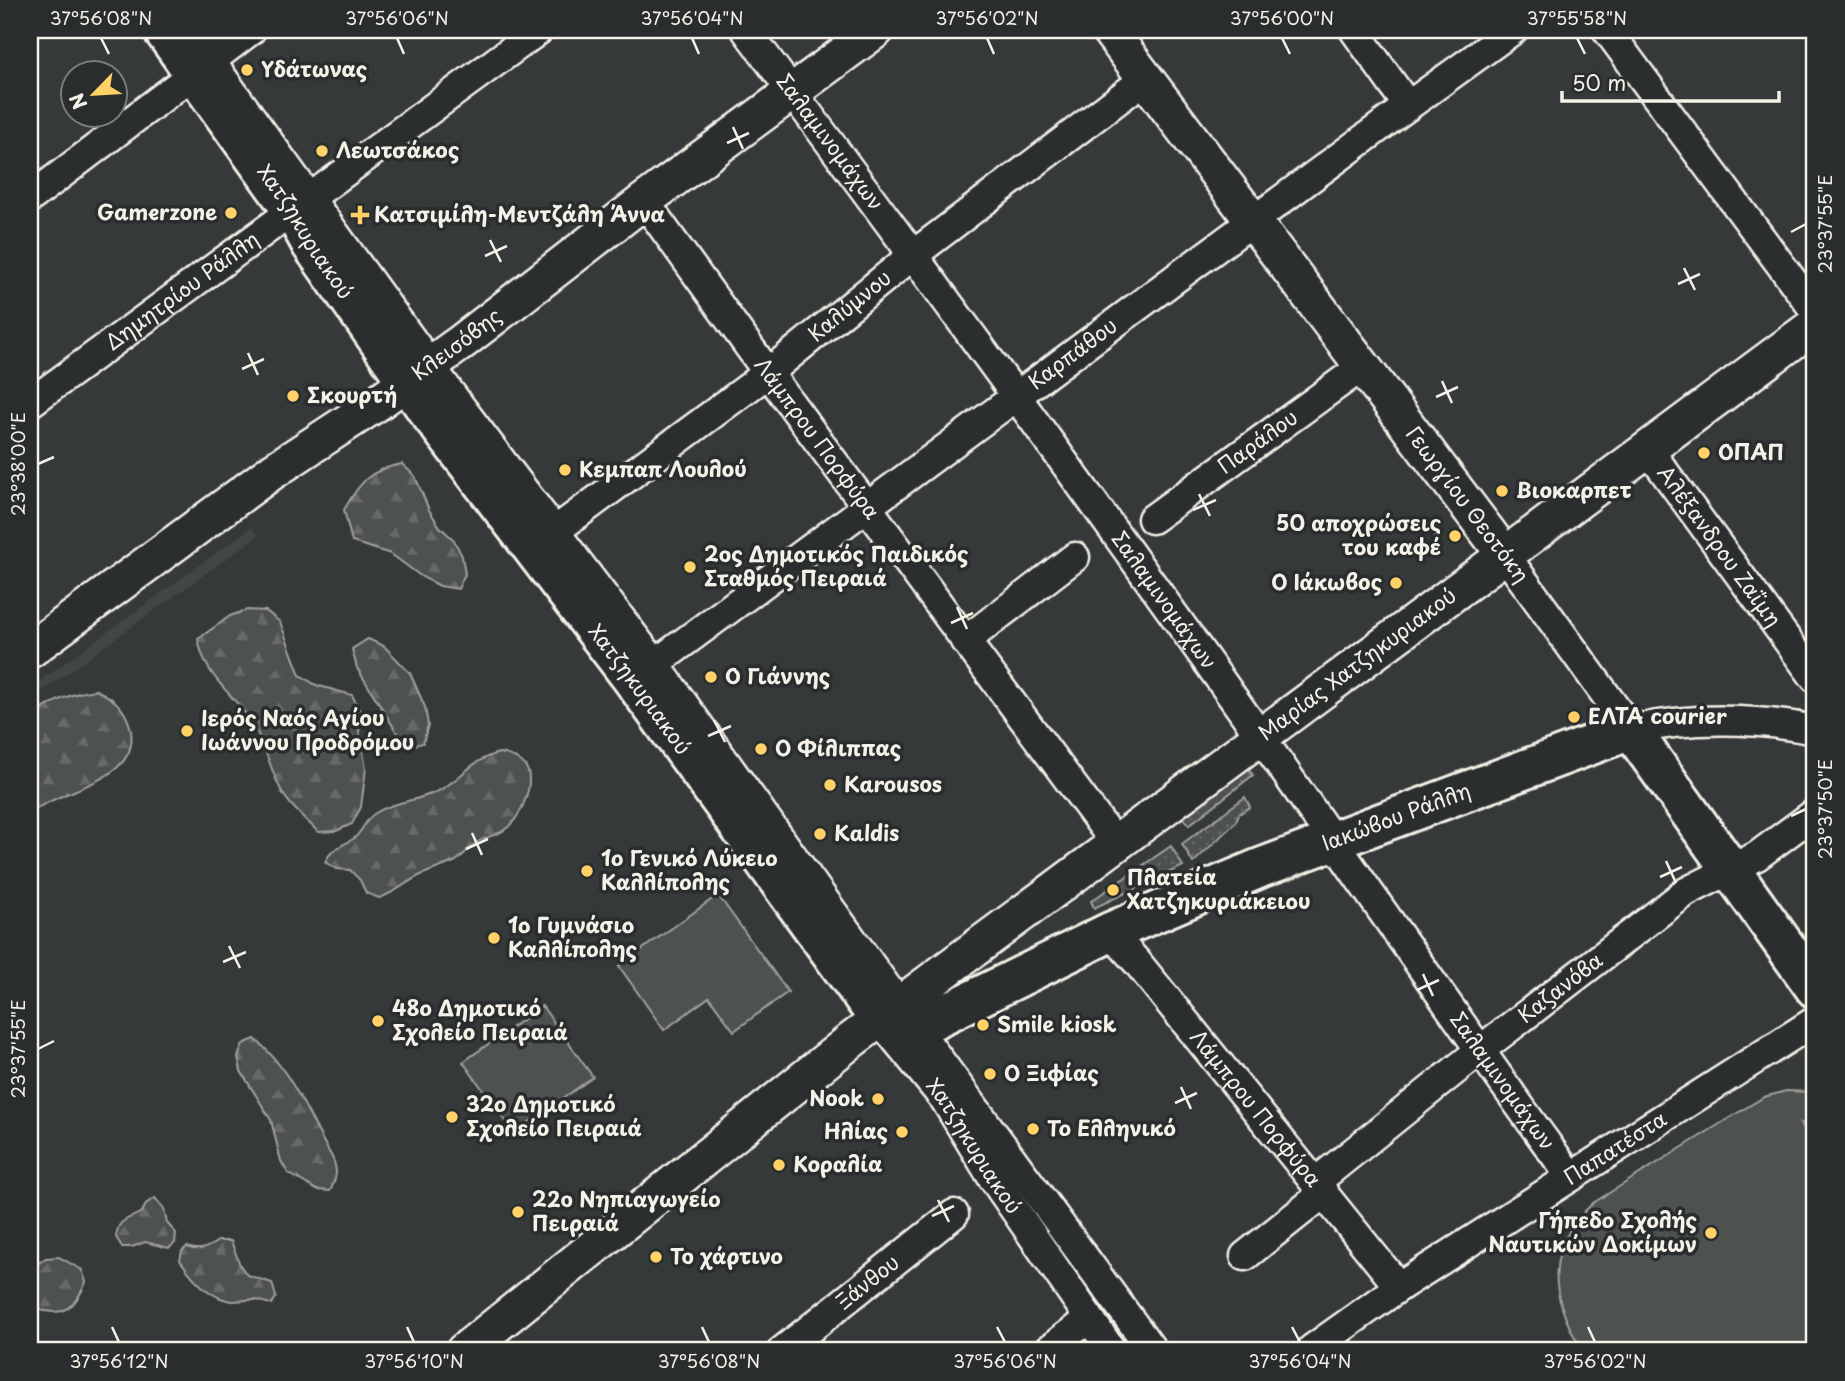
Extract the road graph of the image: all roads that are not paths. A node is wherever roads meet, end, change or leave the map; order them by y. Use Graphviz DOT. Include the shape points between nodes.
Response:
graph roads {
  1 [pos="163,30"];
  2 [pos="188,30"];
  3 [pos="251,30"];
  4 [pos="539,30"];
  5 [pos="746,30"];
  6 [pos="876,30"];
  7 [pos="1109,30"];
  8 [pos="1354,30"];
  9 [pos="1513,30"];
  10 [pos="1607,30"];
  11 [pos="203,66"];
  12 [pos="1146,79"];
  13 [pos="793,93"];
  14 [pos="1408,106"];
  15 [pos="30,198"];
  16 [pos="644,201"];
  17 [pos="301,205"];
  18 [pos="1254,222"];
  19 [pos="913,256"];
  20 [pos="1815,311"];
  21 [pos="1815,325"];
  22 [pos="1363,366"];
  23 [pos="419,372"];
  24 [pos="768,373"];
  25 [pos="1016,397"];
  26 [pos="30,403"];
  27 [pos="1647,449"];
  28 [pos="868,507"];
  29 [pos="1152,519"];
  30 [pos="555,531"];
  31 [pos="1505,555"];
  32 [pos="1075,557"];
  33 [pos="965,641"];
  34 [pos="30,650"];
  35 [pos="644,672"];
  36 [pos="1815,678"];
  37 [pos="1631,730"];
  38 [pos="1815,730"];
  39 [pos="1260,736"];
  40 [pos="1815,813"];
  41 [pos="1332,842"];
  42 [pos="1116,844"];
  43 [pos="1730,869"];
  44 [pos="1110,932"];
  45 [pos="1815,988"];
  46 [pos="898,1017"];
  47 [pos="1815,1021"];
  48 [pos="1479,1051"];
  49 [pos="1571,1177"];
  50 [pos="1320,1187"];
  51 [pos="954,1214"];
  52 [pos="1245,1256"];
  53 [pos="1399,1287"];
  54 [pos="1088,1319"];
  55 [pos="1312,1349"];
  56 [pos="464,1351"];
  57 [pos="782,1351"];
  58 [pos="1047,1351"];
  59 [pos="1112,1351"];
  60 [pos="1153,1351"];
  1 -- 11 [label="main road, Χατζηκυριακού"];
  2 -- 11 [label="street, Χατζηκυριακού"];
  3 -- 11 [label="street"];
  4 -- 17 [label="street, Δημητρίου Ράλλη"];
  5 -- 13 [label="street, Σαλαμινομάχων"];
  6 -- 13 [label="street, Κλεισόβης"];
  7 -- 12 [label="street, Γεωργίου Θεοτόκη"];
  8 -- 14 [label="street"];
  9 -- 14 [label="street, Καρπάθου"];
  10 -- 20 [label="street"];
  11 -- 15 [label="street"];
  11 -- 17 [label="main road, Χατζηκυριακού"];
  12 -- 18 [label="street, Γεωργίου Θεοτόκη"];
  12 -- 19 [label="street, Καλύμνου"];
  13 -- 16 [label="street, Κλεισόβης"];
  13 -- 19 [label="street, Σαλαμινομάχων"];
  14 -- 18 [label="street, Καρπάθου"];
  16 -- 23 [label="street, Κλεισόβης"];
  16 -- 24 [label="street, Λάμπρου Πορφύρα"];
  17 -- 23 [label="main road, Χατζηκυριακού" via="311,244"];
  17 -- 26 [label="street, Δημητρίου Ράλλη"];
  18 -- 22 [label="street, Γεωργίου Θεοτόκη"];
  18 -- 25 [label="street, Καρπάθου"];
  19 -- 24 [label="street, Καλύμνου"];
  19 -- 25 [label="street, Σαλαμινομάχων"];
  21 -- 27 [label="street, Μαρίας Χατζηκυριακού"];
  22 -- 29 [label="street, Παράλου"];
  22 -- 31 [label="street, Γεωργίου Θεοτόκη"];
  23 -- 30 [label="street, Χατζηκυριακού"];
  23 -- 34 [label="street, Κλεισόβης" via="273,471"];
  23 -- 35 [label="main road, Χατζηκυριακού" via="427,410"];
  24 -- 28 [label="street, Λάμπρου Πορφύρα"];
  24 -- 30 [label="street, Καλύμνου"];
  25 -- 28 [label="street, Καρπάθου"];
  25 -- 39 [label="street, Σαλαμινομάχων"];
  27 -- 31 [label="street, Μαρίας Χατζηκυριακού"];
  27 -- 36 [label="street, Αλέξανδρου Ζαΐμη"];
  28 -- 33 [label="street, Λάμπρου Πορφύρα"];
  28 -- 35 [label="street, Καρπάθου"];
  30 -- 35 [label="street, Χατζηκυριακού"];
  31 -- 37 [label="street, Γεωργίου Θεοτόκη"];
  31 -- 39 [label="street, Μαρίας Χατζηκυριακού"];
  32 -- 33 [label="street"];
  33 -- 42 [label="street, Λάμπρου Πορφύρα"];
  35 -- 46 [label="main road, Χατζηκυριακού"];
  37 -- 38 [label="street, Ιακώβου Ράλλη" via="1687,722 1742,722"];
  37 -- 41 [label="main road, Ιακώβου Ράλλη"];
  37 -- 43 [label="main road, Γεωργίου Θεοτόκη"];
  39 -- 41 [label="street, Σαλαμινομάχων"];
  39 -- 42 [label="street, Μαρίας Χατζηκυριακού"];
  40 -- 43 [label="street, Καζανόβα" via="1757,856"];
  41 -- 44 [label="main road, Ιακώβου Ράλλη"];
  41 -- 48 [label="street, Σαλαμινομάχων"];
  42 -- 46 [label="street, Μαρίας Χατζηκυριακού"];
  43 -- 45 [label="main road, Γεωργίου Θεοτόκη"];
  43 -- 48 [label="street, Καζανόβα" via="1686,892"];
  44 -- 46 [label="main road, Ιακώβου Ράλλη"];
  44 -- 50 [label="street, Λάμπρου Πορφύρα"];
  46 -- 54 [label="street, Χατζηκυριακού" via="992,1177"];
  46 -- 56 [label="street, Μαρίας Χατζηκυριακού"];
  46 -- 60 [label="street, Χατζηκυριακού"];
  47 -- 49 [label="street, Παπατέστα"];
  48 -- 49 [label="street, Σαλαμινομάχων"];
  48 -- 50 [label="street, Καζανόβα"];
  49 -- 53 [label="street, Παπατέστα"];
  50 -- 52 [label="street, Καζανόβα"];
  50 -- 53 [label="street, Λάμπρου Πορφύρα"];
  51 -- 57 [label="street, Ξάνθου"];
  53 -- 55 [label="street, Παπατέστα"];
  54 -- 58 [label="street"];
  54 -- 59 [label="street, Χατζηκυριακού"];
}
